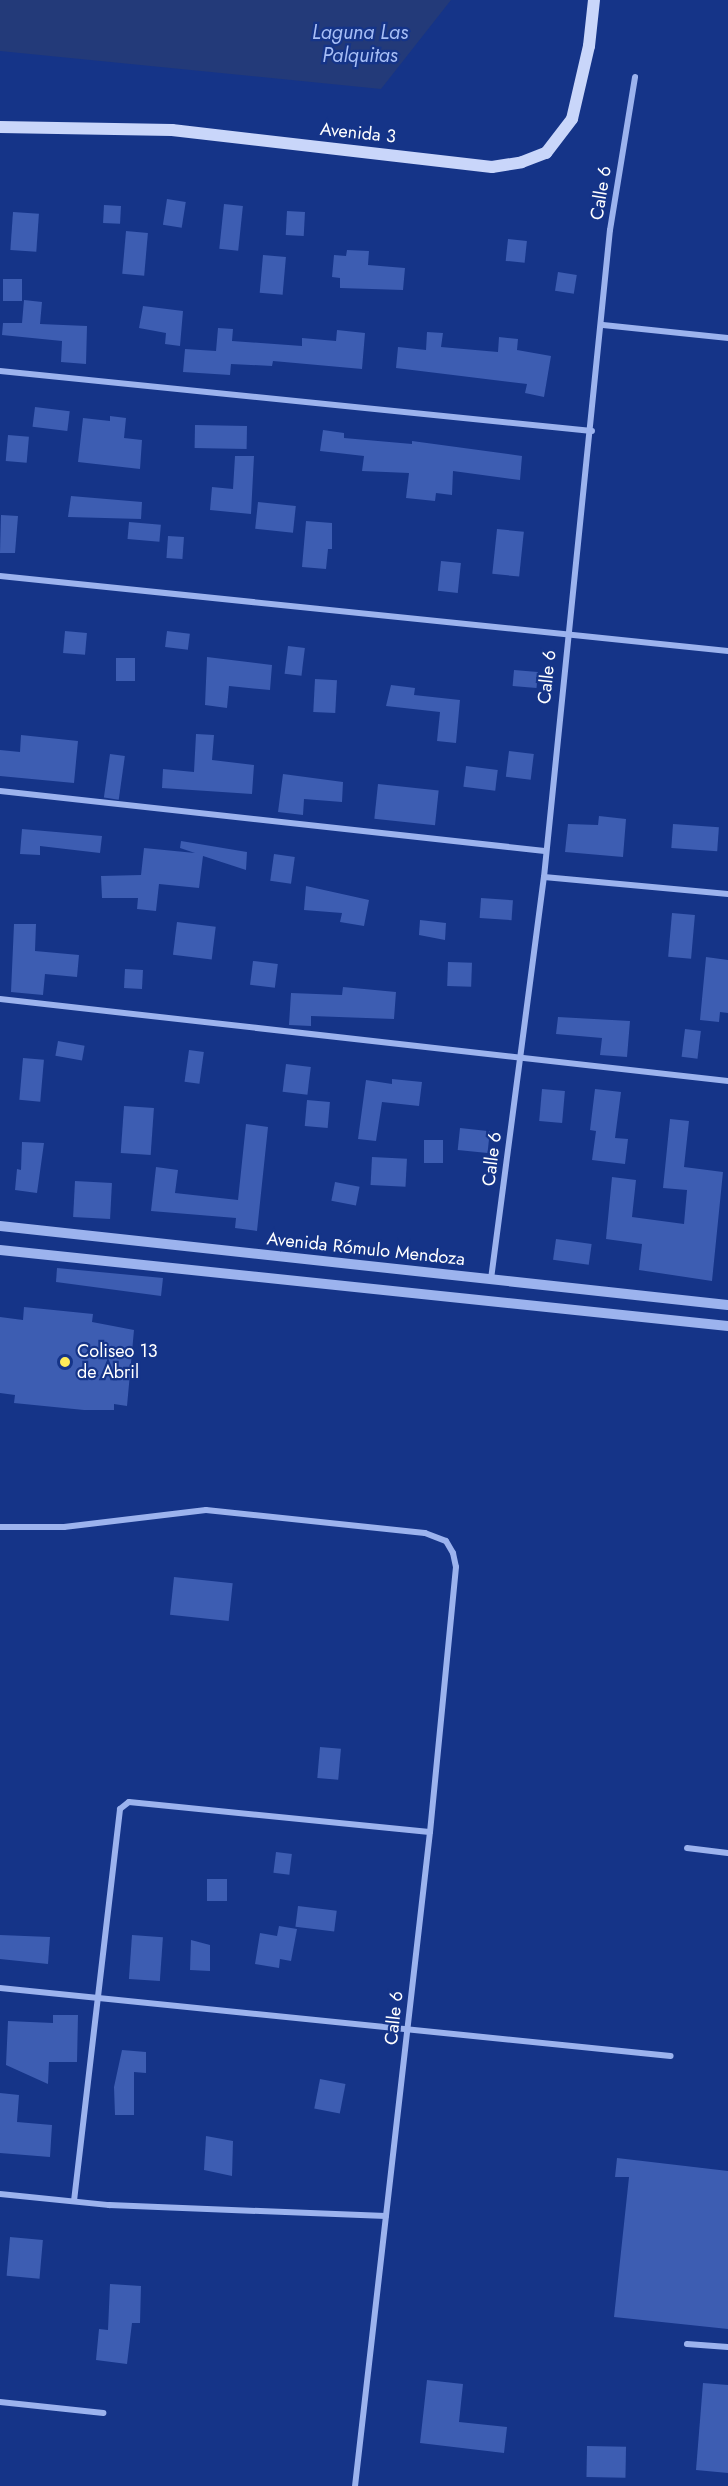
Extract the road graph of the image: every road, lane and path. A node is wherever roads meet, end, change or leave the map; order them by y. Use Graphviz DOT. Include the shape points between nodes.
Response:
graph roads {
  1 [pos="594,0"];
  2 [pos="635,77"];
  3 [pos="0,127"];
  4 [pos="603,325"];
  5 [pos="728,338"];
  6 [pos="0,371"];
  7 [pos="592,431"];
  8 [pos="0,576"];
  9 [pos="566,635"];
  10 [pos="728,651"];
  11 [pos="0,791"];
  12 [pos="545,851"];
  13 [pos="544,877"];
  14 [pos="728,894"];
  15 [pos="0,999"];
  16 [pos="520,1060"];
  17 [pos="728,1081"];
  18 [pos="0,1226"];
  19 [pos="0,1250"];
  20 [pos="491,1279"];
  21 [pos="728,1305"];
  22 [pos="728,1326"];
  23 [pos="0,1527"];
  24 [pos="430,1832"];
  25 [pos="687,1848"];
  26 [pos="728,1853"];
  27 [pos="0,1988"];
  28 [pos="99,1997"];
  29 [pos="407,2031"];
  30 [pos="671,2056"];
  31 [pos="0,2194"];
  32 [pos="75,2201"];
  33 [pos="386,2216"];
  34 [pos="687,2344"];
  35 [pos="728,2347"];
  36 [pos="0,2402"];
  37 [pos="103,2413"];
  38 [pos="356,2486"];
  1 -- 3 [label="main road, Avenida 3" via="589,46 572,119 546,153 522,162 492,167 172,130"];
  2 -- 4 [label="street, Calle 6" via="610,230"];
  4 -- 5 [label="street"];
  4 -- 7 [label="street, Calle 6"];
  6 -- 7 [label="street"];
  7 -- 9 [label="street, Calle 6"];
  8 -- 9 [label="street"];
  9 -- 10 [label="street"];
  9 -- 12 [label="street, Calle 6"];
  11 -- 12 [label="street"];
  12 -- 13 [label="street, Calle 6"];
  13 -- 14 [label="street"];
  13 -- 16 [label="street, Calle 6"];
  15 -- 16 [label="street" via="498,1052"];
  16 -- 17 [label="street"];
  16 -- 20 [label="street, Calle 6"];
  18 -- 20 [label="street, Avenida Rómulo Mendoza"];
  19 -- 22 [label="street"];
  20 -- 21 [label="street, Avenida Rómulo Mendoza"];
  23 -- 24 [label="street, Calle 6" via="64,1527 206,1510 425,1533 446,1541 456,1567"];
  24 -- 28 [label="street" via="129,1802 120,1809"];
  24 -- 29 [label="street, Calle 6"];
  25 -- 26 [label="street"];
  27 -- 28 [label="street"];
  28 -- 29 [label="street"];
  28 -- 32 [label="street"];
  29 -- 30 [label="street"];
  29 -- 33 [label="street, Calle 6"];
  31 -- 32 [label="street"];
  32 -- 33 [label="street"];
  33 -- 38 [label="street, Calle 6"];
  34 -- 35 [label="street"];
  36 -- 37 [label="street"];
}
